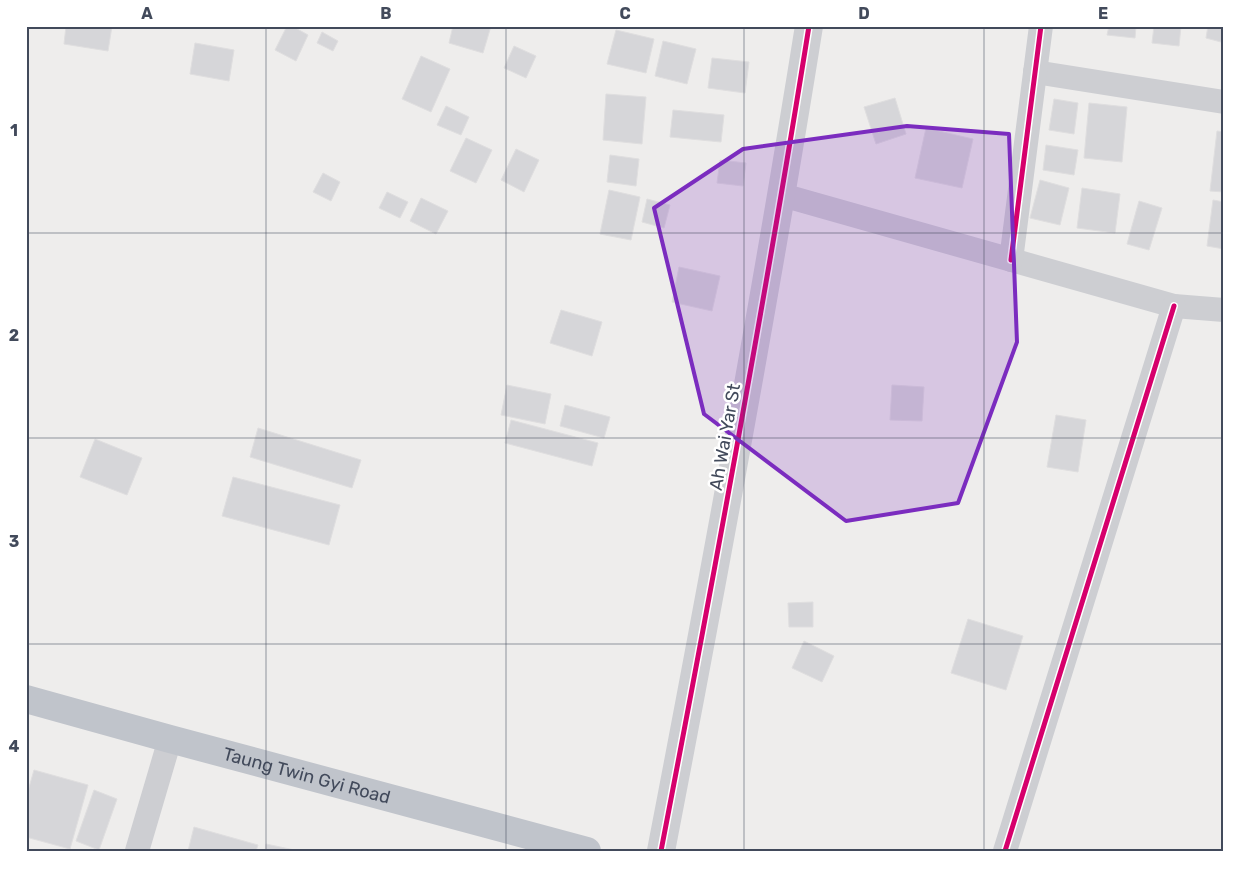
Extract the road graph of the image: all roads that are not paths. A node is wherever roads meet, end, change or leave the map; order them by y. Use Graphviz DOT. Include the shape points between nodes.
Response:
graph roads {
  1 [pos="1041,26"];
  2 [pos="806,27"];
  3 [pos="1036,72"];
  4 [pos="1224,102"];
  5 [pos="782,195"];
  6 [pos="1011,260"];
  7 [pos="1174,306"];
  8 [pos="1224,310"];
  9 [pos="26,699"];
  10 [pos="170,739"];
  11 [pos="137,851"];
  12 [pos="587,851"];
  13 [pos="661,851"];
  14 [pos="1005,851"];
  1 -- 3 [label="street"];
  2 -- 5 [label="street, Ah Wai Yar St"];
  3 -- 4 [label="street"];
  3 -- 6 [label="street"];
  5 -- 6 [label="street"];
  5 -- 13 [label="street, Ah Wai Yar St"];
  6 -- 7 [label="street"];
  7 -- 8 [label="street"];
  7 -- 14 [label="street"];
  9 -- 10 [label="highway, Taung Twin Gyi Road"];
  10 -- 11 [label="street"];
  10 -- 12 [label="highway, Taung Twin Gyi Road"];
}
